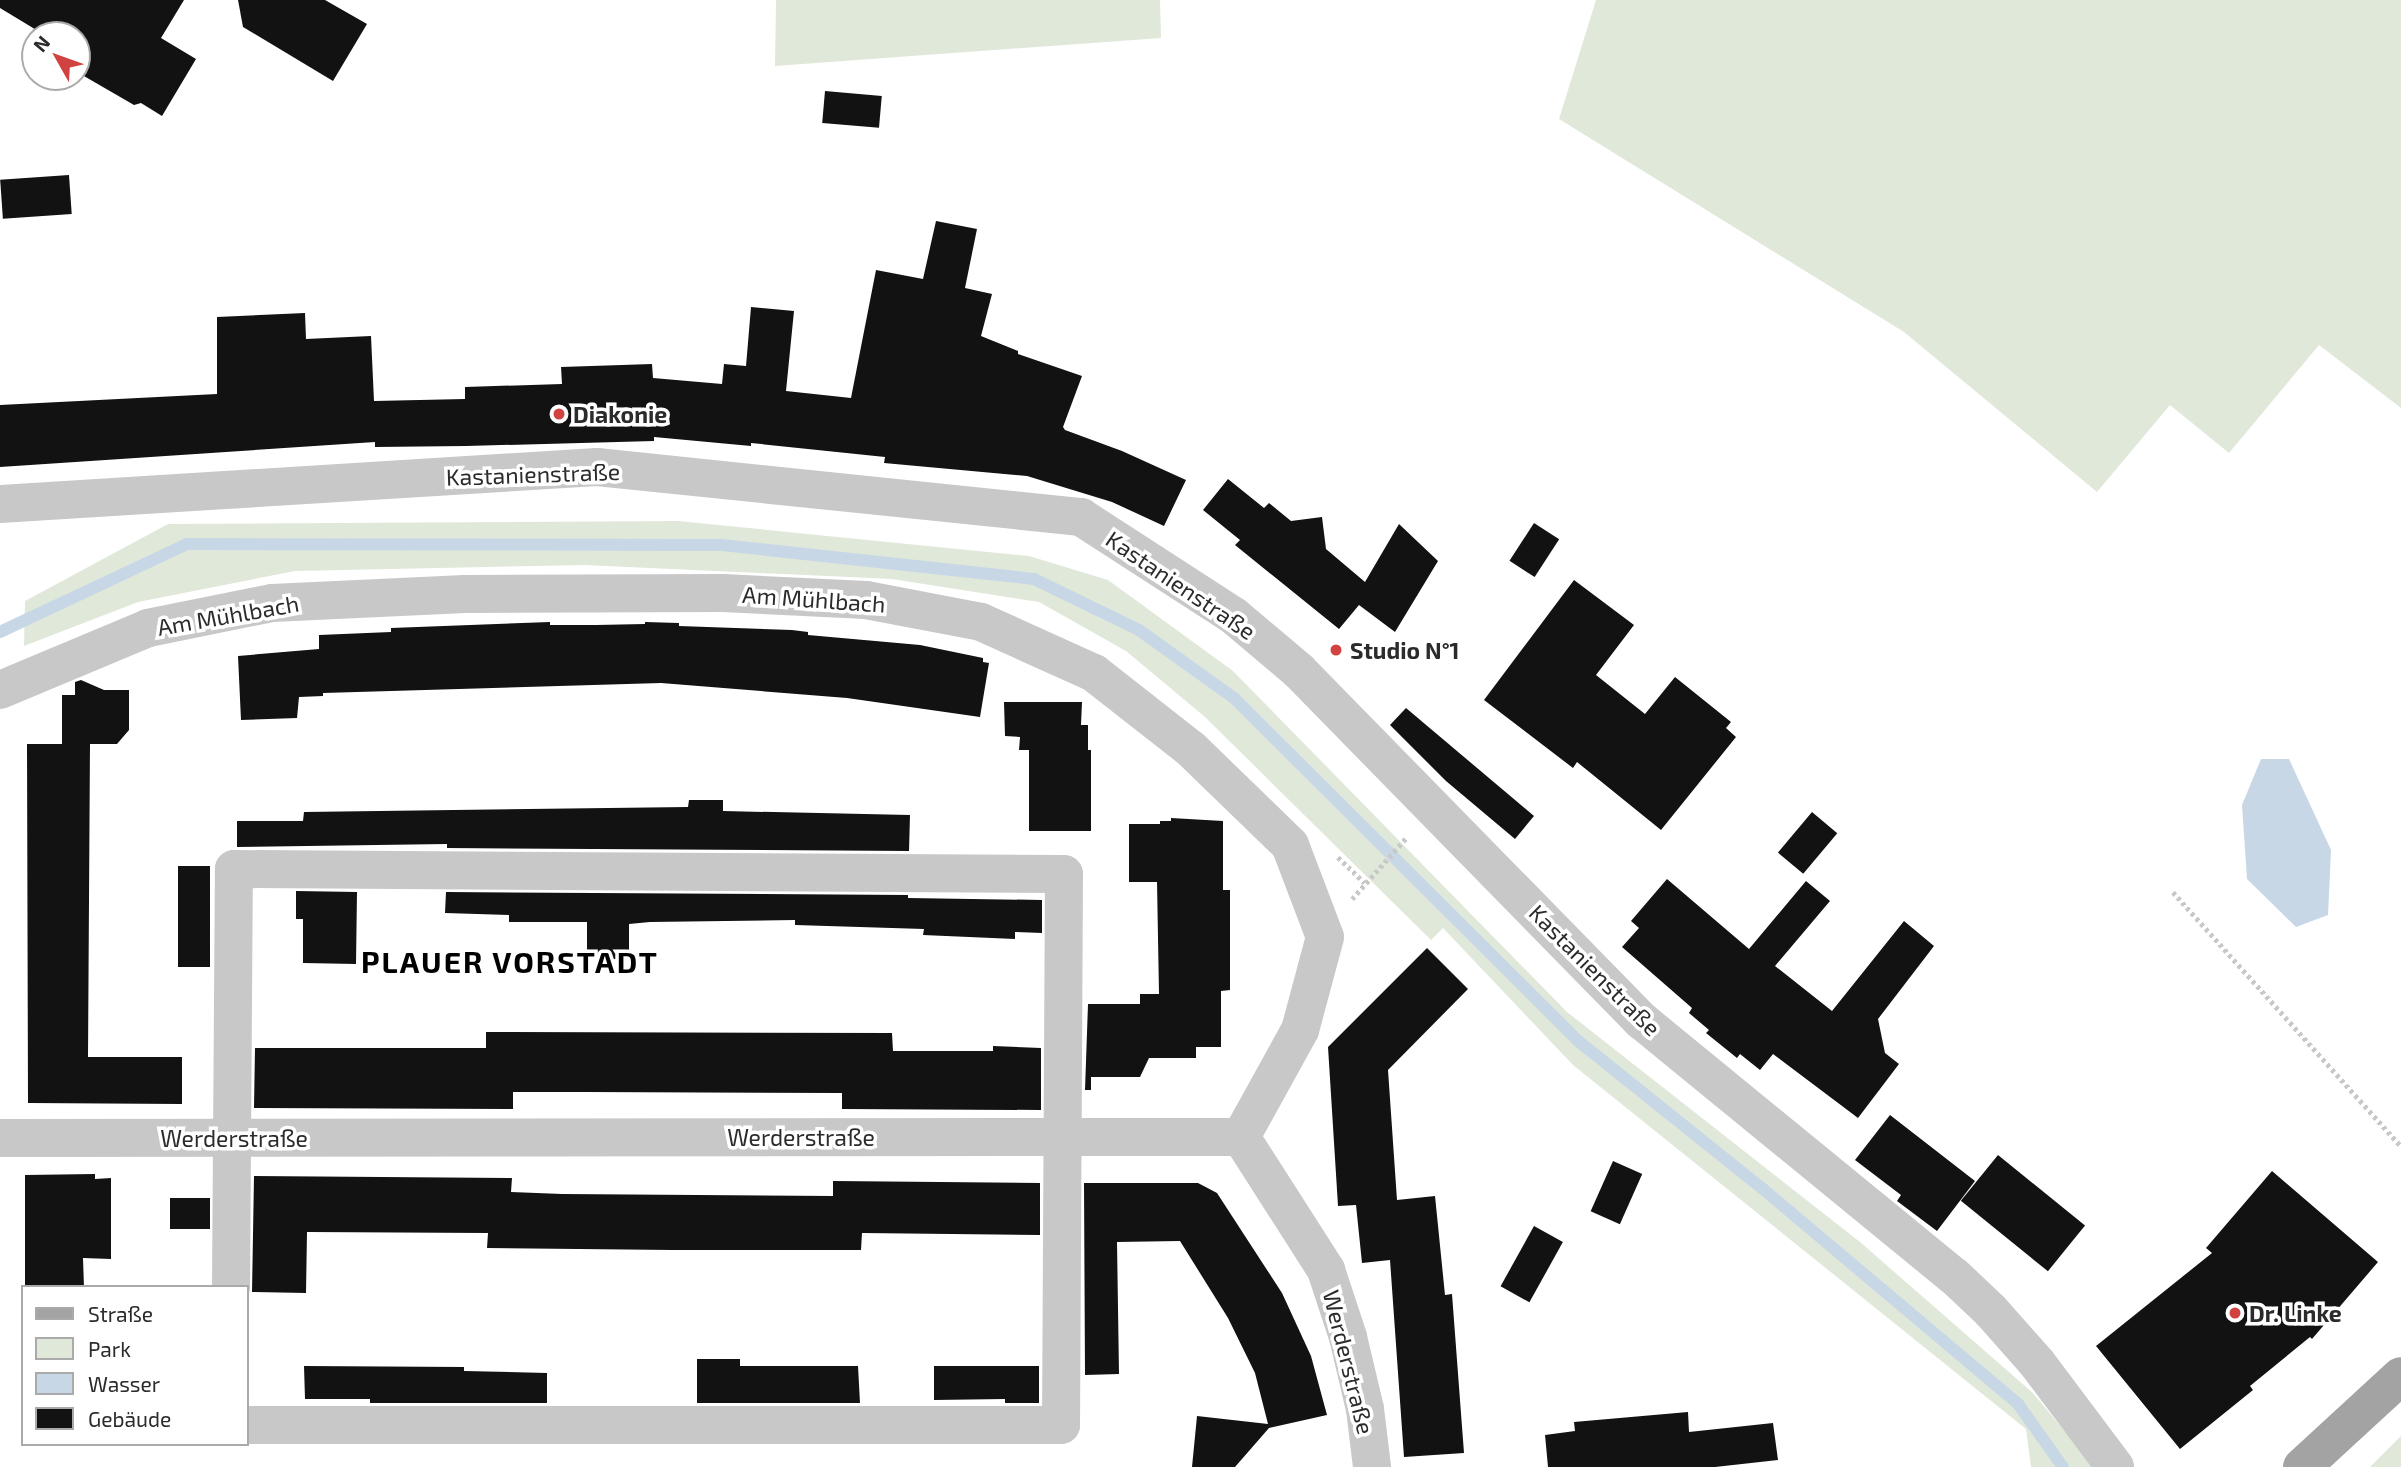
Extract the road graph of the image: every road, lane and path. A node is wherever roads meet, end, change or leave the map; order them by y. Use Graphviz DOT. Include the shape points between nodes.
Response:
graph roads {
  1 [pos="0,504"];
  2 [pos="0,690"];
  3 [pos="1408,836"];
  4 [pos="2174,892"];
  5 [pos="1355,894"];
  6 [pos="1062,1137"];
  7 [pos="1241,1137"];
  8 [pos="0,1138"];
  9 [pos="232,1138"];
  10 [pos="2401,1146"];
  11 [pos="231,1285"];
  12 [pos="2401,1376"];
  13 [pos="248,1425"];
  14 [pos="1372,1467"];
  15 [pos="2115,1467"];
  16 [pos="2302,1467"];
  1 -- 15 [label="street, Kastanienstraße" via="597,467 1081,517 1234,616 1299,671 1642,1021 1992,1311"];
  2 -- 7 [label="street, Am Mühlbach" via="148,628 272,603 465,594 723,593 866,600 982,622 1094,673 1191,749 1290,845 1325,937 1300,1030"];
  3 -- 5 [label="path"];
  4 -- 10 [label="path"];
  6 -- 7 [label="street, Werderstraße"];
  6 -- 9 [label="street, Werderstraße"];
  6 -- 9 [label="street" via="1064,874 234,869"];
  6 -- 13 [label="street" via="1061,1425"];
  7 -- 14 [label="street, Werderstraße" via="1326,1270 1357,1373"];
  8 -- 9 [label="street, Werderstraße"];
  9 -- 11 [label="street"];
  12 -- 16 [label="main road"];
}
